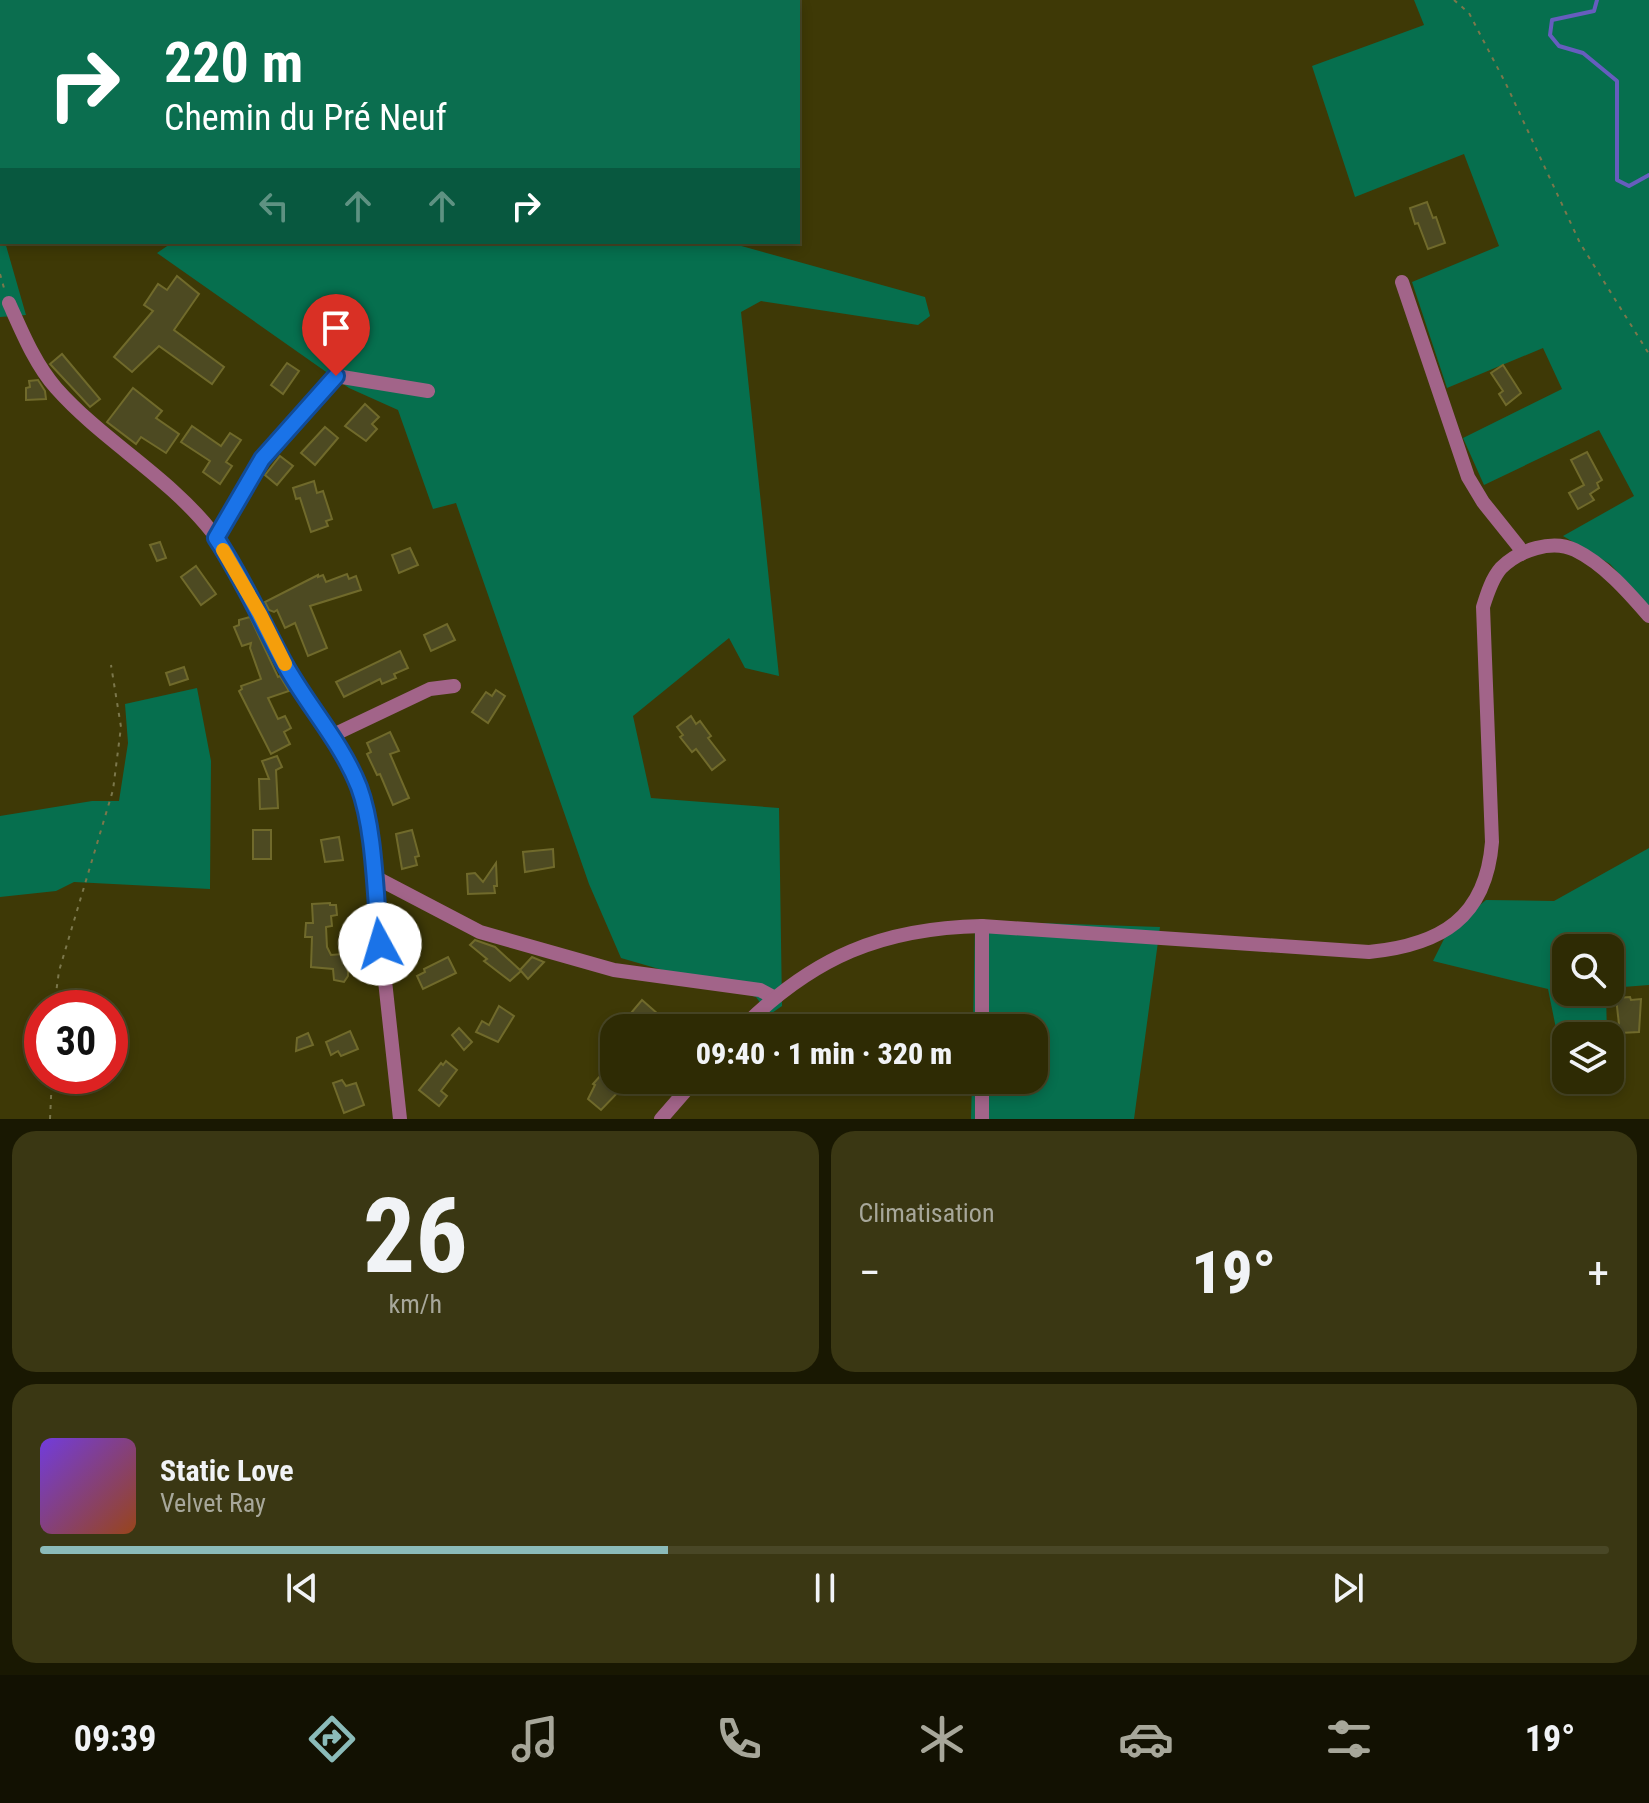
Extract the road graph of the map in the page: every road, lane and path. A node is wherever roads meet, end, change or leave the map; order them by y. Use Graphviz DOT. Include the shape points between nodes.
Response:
graph roads {
  1 [pos="1454,0"];
  2 [pos="0,274"];
  3 [pos="1402,282"];
  4 [pos="9,303"];
  5 [pos="1649,354"];
  6 [pos="428,391"];
  7 [pos="216,538"];
  8 [pos="1521,554"];
  9 [pos="1649,616"];
  10 [pos="111,665"];
  11 [pos="454,686"];
  12 [pos="331,736"];
  13 [pos="373,876"];
  14 [pos="982,926"];
  15 [pos="56,990"];
  16 [pos="773,997"];
  17 [pos="756,1014"];
  18 [pos="982,1014"];
  19 [pos="51,1094"];
  20 [pos="683,1094"];
  21 [pos="982,1094"];
  22 [pos="50,1119"];
  23 [pos="400,1119"];
  24 [pos="661,1119"];
  25 [pos="982,1119"];
  1 -- 5 [label="path" via="1469,13 1506,84 1580,243"];
  2 -- 4 [label="path"];
  3 -- 8 [label="street" via="1468,477"];
  4 -- 7 [label="street" via="54,386 171,489"];
  6 -- 7 [label="street" via="336,376 262,459"];
  7 -- 12 [label="street"];
  8 -- 9 [label="street" via="1554,545 1573,549 1629,593"];
  8 -- 14 [label="street" via="1500,569 1483,607 1492,842 1485,883 1457,922 1417,945 1369,952"];
  10 -- 15 [label="path" via="121,727 113,790"];
  11 -- 12 [label="street" via="430,689"];
  12 -- 13 [label="street" via="359,787"];
  13 -- 16 [label="street" via="480,932 614,970 760,990"];
  13 -- 23 [label="street"];
  14 -- 16 [label="street" via="924,930 858,947 811,970"];
  14 -- 18 [label="street"];
  16 -- 17 [label="street"];
  19 -- 22 [label="path"];
  20 -- 24 [label="street"];
  21 -- 25 [label="street"];
}
